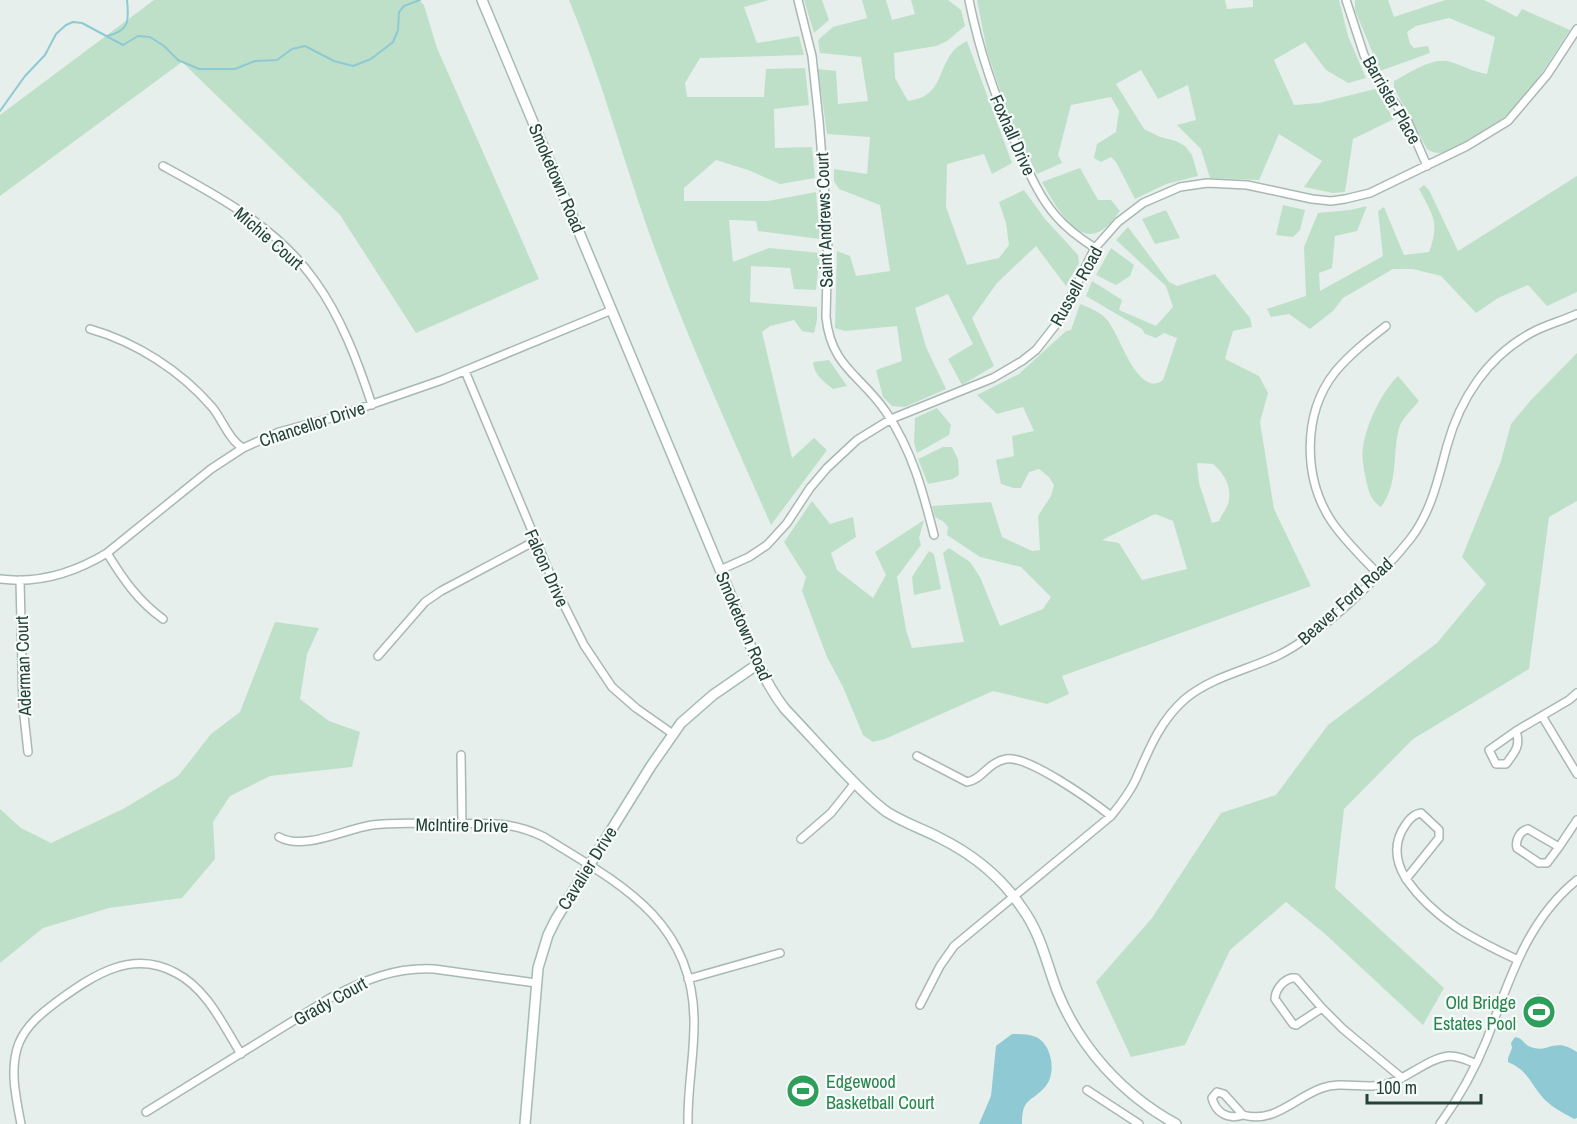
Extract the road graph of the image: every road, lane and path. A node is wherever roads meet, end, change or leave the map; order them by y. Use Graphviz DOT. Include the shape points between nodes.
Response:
graph roads {
  1 [pos="482,0"];
  2 [pos="798,0"];
  3 [pos="969,0"];
  4 [pos="1346,0"];
  5 [pos="1577,29"];
  6 [pos="163,166"];
  7 [pos="1427,166"];
  8 [pos="1095,248"];
  9 [pos="612,310"];
  10 [pos="1577,314"];
  11 [pos="1386,326"];
  12 [pos="90,329"];
  13 [pos="465,371"];
  14 [pos="372,405"];
  15 [pos="891,419"];
  16 [pos="243,447"];
  17 [pos="934,536"];
  18 [pos="535,541"];
  19 [pos="107,553"];
  20 [pos="720,570"];
  21 [pos="1378,574"];
  22 [pos="0,579"];
  23 [pos="20,580"];
  24 [pos="163,619"];
  25 [pos="378,656"];
  26 [pos="758,664"];
  27 [pos="1577,693"];
  28 [pos="1542,716"];
  29 [pos="1516,731"];
  30 [pos="673,734"];
  31 [pos="28,752"];
  32 [pos="461,755"];
  33 [pos="917,756"];
  34 [pos="1577,774"];
  35 [pos="855,783"];
  36 [pos="1111,816"];
  37 [pos="1577,820"];
  38 [pos="462,823"];
  39 [pos="279,837"];
  40 [pos="801,839"];
  41 [pos="1559,847"];
  42 [pos="589,865"];
  43 [pos="1406,879"];
  44 [pos="1577,880"];
  45 [pos="1014,897"];
  46 [pos="780,953"];
  47 [pos="1518,960"];
  48 [pos="688,979"];
  49 [pos="536,983"];
  50 [pos="920,1005"];
  51 [pos="1322,1008"];
  52 [pos="241,1054"];
  53 [pos="1476,1064"];
  54 [pos="1402,1078"];
  55 [pos="1087,1090"];
  56 [pos="147,1112"];
  57 [pos="1243,1115"];
  58 [pos="21,1124"];
  59 [pos="525,1124"];
  60 [pos="688,1124"];
  61 [pos="1139,1124"];
  62 [pos="1176,1124"];
  63 [pos="1440,1124"];
  1 -- 9 [label="main road, Smoketown Road"];
  2 -- 15 [label="street, Saint Andrews Court" via="810,47 819,121 828,235 827,331 844,366"];
  3 -- 8 [label="street, Foxhall Drive" via="990,81 1034,182 1059,220"];
  4 -- 7 [label="street, Barrister Place" via="1364,55 1408,122"];
  5 -- 7 [label="street, Russell Road" via="1547,75 1508,121"];
  6 -- 14 [label="street, Michie Court" via="251,219 304,267 334,312"];
  7 -- 8 [label="street, Russell Road" via="1370,193 1331,201 1228,183 1180,187 1156,195 1130,212"];
  8 -- 15 [label="street, Russell Road" via="1058,322 1022,361 993,378"];
  9 -- 13 [label="street, Chancellor Drive"];
  9 -- 20 [label="main road, Smoketown Road"];
  10 -- 21 [label="street, Beaver Ford Road" via="1522,338 1484,370 1458,414 1424,518"];
  11 -- 21 [label="street" via="1347,359 1326,385 1314,416 1310,453 1313,479 1324,508"];
  12 -- 16 [label="street" via="135,347 185,381 213,408 236,444"];
  13 -- 14 [label="street, Chancellor Drive"];
  13 -- 18 [label="street, Falcon Drive"];
  14 -- 16 [label="street, Chancellor Drive" via="279,432"];
  15 -- 17 [label="street, Saint Andrews Court" via="916,468"];
  15 -- 20 [label="street, Russell Road" via="857,440 835,460 767,545 749,558"];
  16 -- 19 [label="street, Chancellor Drive"];
  18 -- 25 [label="street" via="425,602"];
  18 -- 30 [label="street, Falcon Drive" via="576,631 604,678 636,708"];
  19 -- 23 [label="street, Chancellor Drive" via="59,575"];
  19 -- 24 [label="street" via="131,590"];
  20 -- 26 [label="main road, Smoketown Road"];
  21 -- 36 [label="street, Beaver Ford Road" via="1338,612 1291,648 1212,681 1185,699 1152,740 1136,780"];
  22 -- 23 [label="street, Chancellor Drive"];
  23 -- 31 [label="street, Aderman Court" via="22,696"];
  26 -- 30 [label="main road, Cavalier Drive" via="713,695"];
  26 -- 35 [label="main road, Smoketown Road" via="785,709"];
  27 -- 28 [label="street"];
  28 -- 29 [label="street"];
  28 -- 34 [label="street"];
  29 -- 29 [label="street" via="1489,750 1496,764 1506,764 1519,746"];
  30 -- 42 [label="main road, Cavalier Drive"];
  32 -- 38 [label="street"];
  33 -- 36 [label="street" via="967,782 997,761 1021,760 1078,791"];
  35 -- 40 [label="street" via="831,813"];
  35 -- 45 [label="main road, Smoketown Road" via="887,812 969,855"];
  36 -- 45 [label="street, Beaver Ford Road"];
  37 -- 41 [label="street"];
  38 -- 39 [label="street, McIntire Drive" via="373,825 306,842"];
  38 -- 42 [label="street, McIntire Drive" via="494,822 525,828"];
  41 -- 41 [label="street" via="1543,864 1516,844 1528,829"];
  42 -- 48 [label="street, McIntire Drive" via="627,890 654,915 677,949"];
  42 -- 49 [label="main road, Cavalier Drive" via="548,935"];
  43 -- 43 [label="street" via="1439,838 1439,830 1421,813 1414,814 1397,840 1398,861"];
  43 -- 47 [label="street" via="1446,922"];
  44 -- 47 [label="street" via="1551,905"];
  45 -- 50 [label="street, Beaver Ford Road" via="954,946"];
  45 -- 62 [label="main road, Smoketown Road" via="1039,937 1064,1006 1091,1050 1134,1097"];
  46 -- 48 [label="street"];
  47 -- 53 [label="street"];
  48 -- 60 [label="street, McIntire Drive" via="694,1016"];
  49 -- 52 [label="street, Grady Court" via="434,969 388,972 330,998"];
  49 -- 59 [label="main road, Cavalier Drive"];
  51 -- 51 [label="street" via="1296,978 1288,979 1275,994 1276,1002 1296,1025"];
  51 -- 54 [label="street"];
  52 -- 56 [label="street, Grady Court"];
  52 -- 58 [label="street" via="204,995 185,978 151,964 108,969 47,1009 24,1033 14,1065"];
  53 -- 54 [label="street" via="1460,1057 1447,1057"];
  53 -- 63 [label="street"];
  54 -- 57 [label="street" via="1382,1085 1341,1084 1320,1089 1269,1122 1255,1122"];
  55 -- 61 [label="street"];
}
